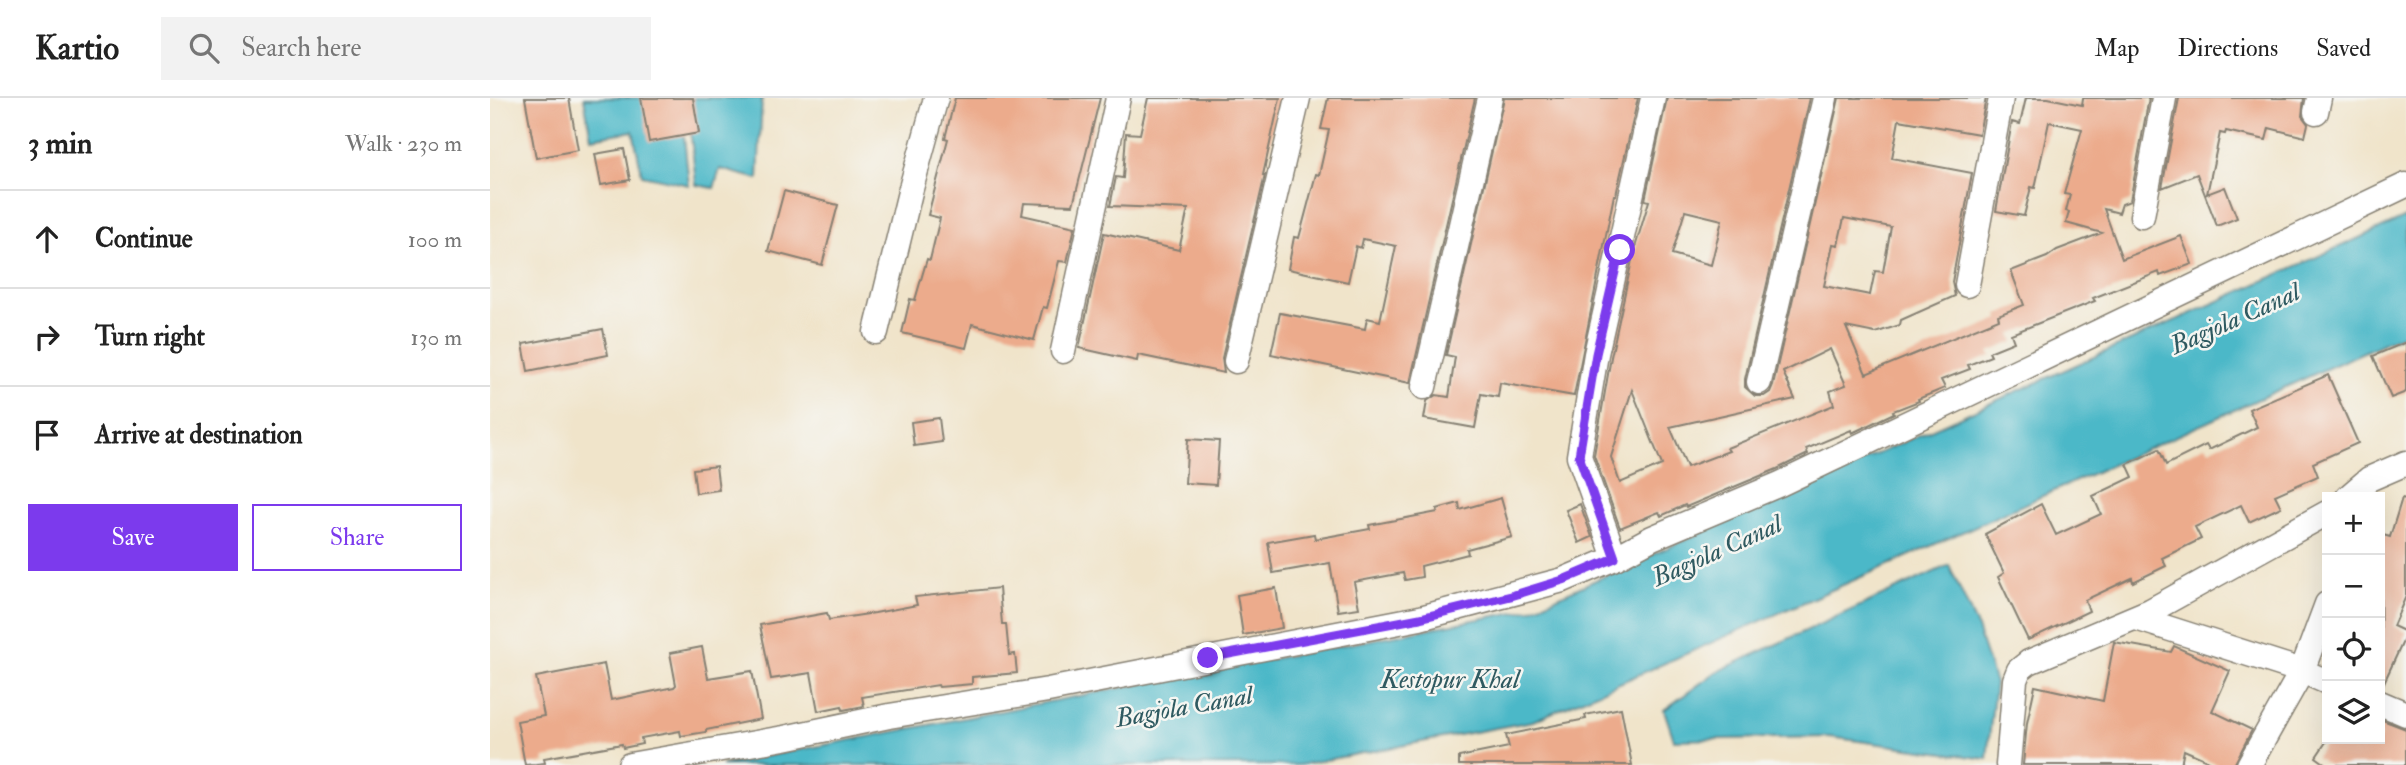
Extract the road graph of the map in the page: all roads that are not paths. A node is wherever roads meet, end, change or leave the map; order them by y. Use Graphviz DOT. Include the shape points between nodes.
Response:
graph roads {
  1 [pos="936,98"];
  2 [pos="1118,98"];
  3 [pos="1298,98"];
  4 [pos="1490,98"];
  5 [pos="1653,98"];
  6 [pos="1825,98"];
  7 [pos="2001,98"];
  8 [pos="2164,98"];
  9 [pos="2406,184"];
  10 [pos="2142,216"];
  11 [pos="1968,285"];
  12 [pos="876,332"];
  13 [pos="1063,351"];
  14 [pos="1236,361"];
  15 [pos="1759,382"];
  16 [pos="1424,387"];
  17 [pos="2406,463"];
  18 [pos="2366,488"];
  19 [pos="2322,516"];
  20 [pos="1615,558"];
  21 [pos="2322,617"];
  22 [pos="2136,618"];
  23 [pos="2302,671"];
  24 [pos="2325,681"];
  25 [pos="2385,705"];
  26 [pos="2406,714"];
  27 [pos="630,765"];
  28 [pos="2008,765"];
  29 [pos="2249,765"];
  1 -- 12 [label="street"];
  2 -- 13 [label="street"];
  3 -- 14 [label="street"];
  4 -- 16 [label="street"];
  5 -- 20 [label="street" via="1596,354 1579,456"];
  6 -- 15 [label="street"];
  7 -- 11 [label="street"];
  8 -- 10 [label="street"];
  9 -- 20 [label="street"];
  17 -- 18 [label="street"];
  19 -- 22 [label="street"];
  20 -- 27 [label="street" via="1563,580 1420,618"];
  21 -- 23 [label="street"];
  22 -- 23 [label="street"];
  22 -- 28 [label="street" via="2019,670"];
  23 -- 24 [label="street"];
  23 -- 29 [label="street"];
  25 -- 26 [label="street"];
}
